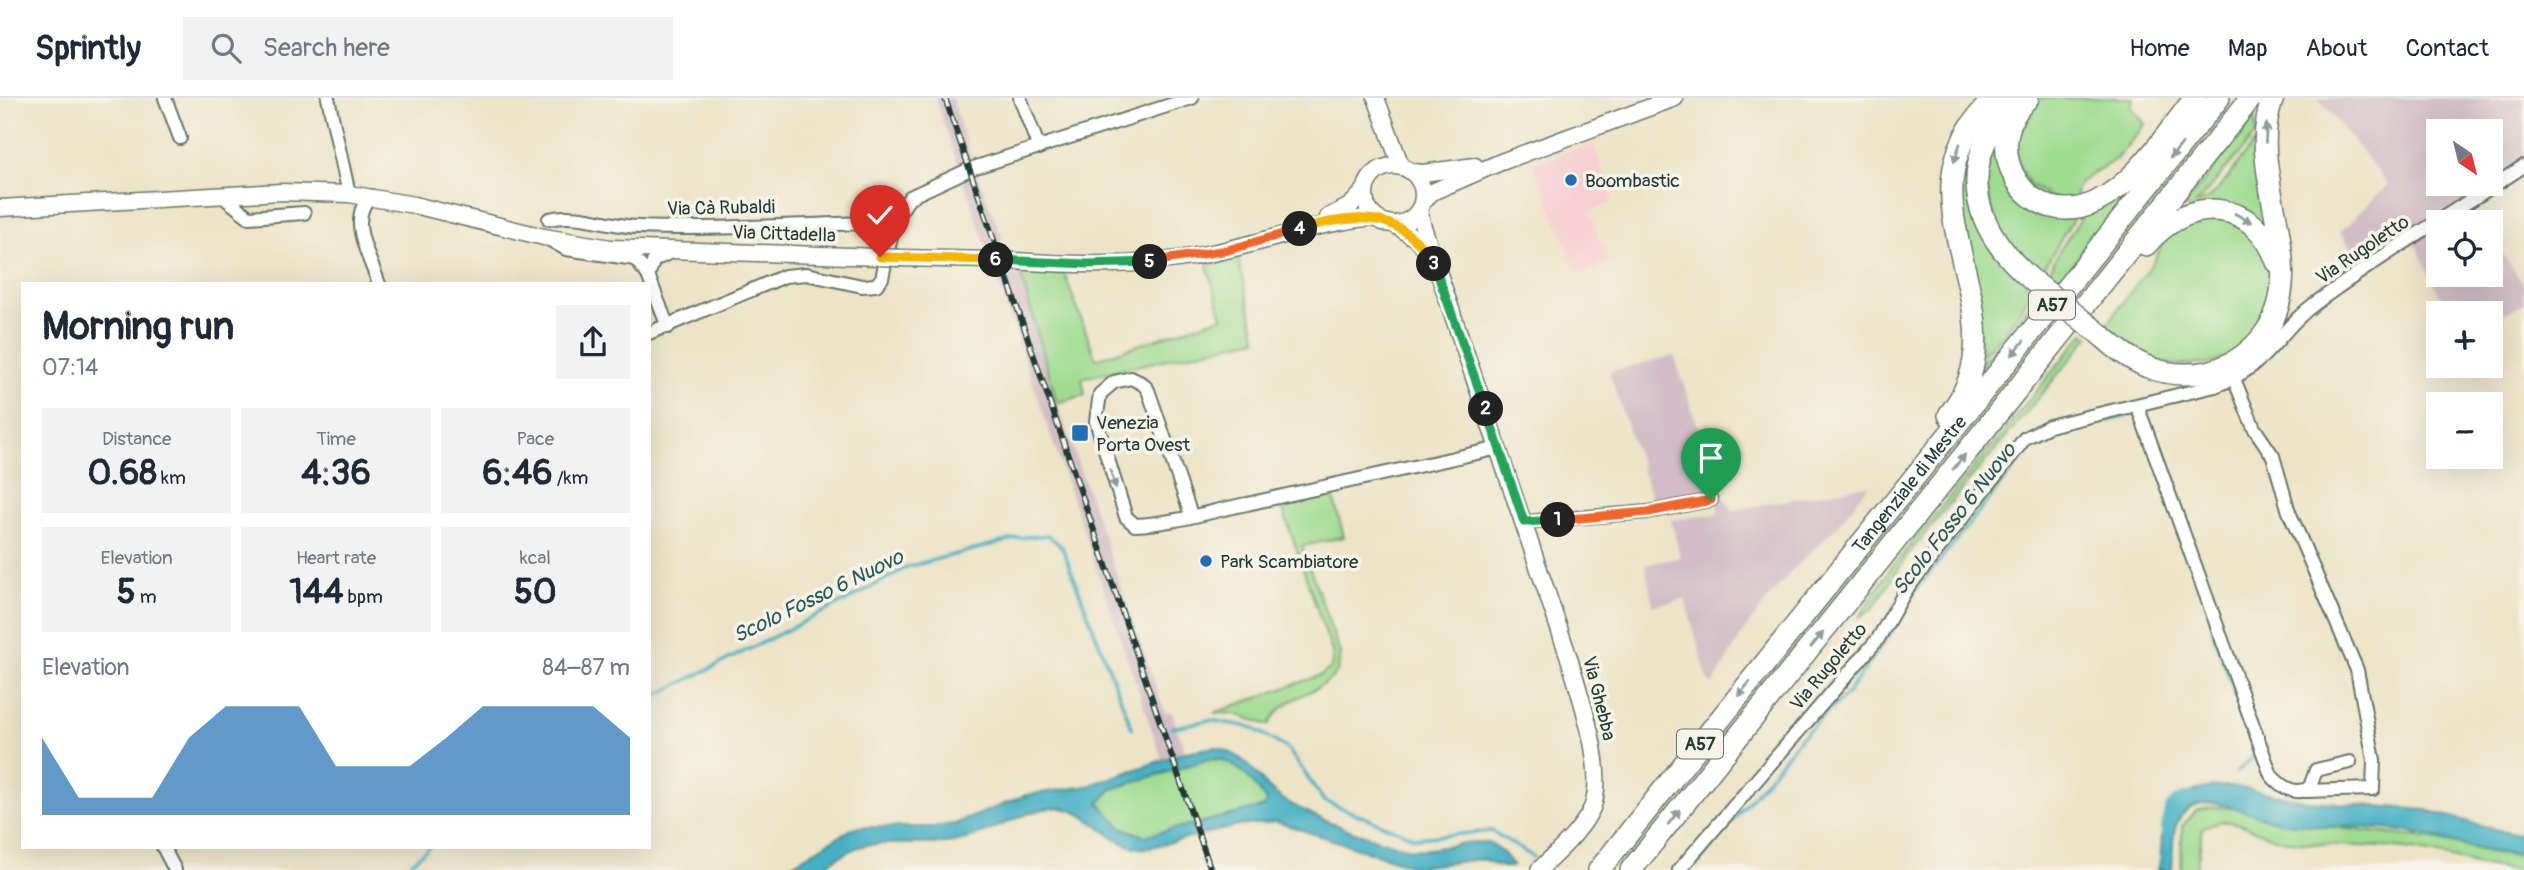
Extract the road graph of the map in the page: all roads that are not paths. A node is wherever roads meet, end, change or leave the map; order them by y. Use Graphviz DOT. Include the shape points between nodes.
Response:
graph roads {
  1 [pos="165,98"];
  2 [pos="328,98"];
  3 [pos="1020,98"];
  4 [pos="1192,98"];
  5 [pos="1675,98"];
  6 [pos="2028,98"];
  7 [pos="2195,98"];
  8 [pos="2219,98"];
  9 [pos="2251,98"];
  10 [pos="2273,98"];
  11 [pos="2007,101"];
  12 [pos="1380,106"];
  13 [pos="180,138"];
  14 [pos="1039,148"];
  15 [pos="1501,162"];
  16 [pos="2524,166"];
  17 [pos="1407,169"];
  18 [pos="1377,171"];
  19 [pos="1365,190"];
  20 [pos="255,193"];
  21 [pos="349,194"];
  22 [pos="221,195"];
  23 [pos="371,197"];
  24 [pos="1421,206"];
  25 [pos="0,208"];
  26 [pos="304,213"];
  27 [pos="1374,217"];
  28 [pos="254,218"];
  29 [pos="548,219"];
  30 [pos="895,219"];
  31 [pos="1314,225"];
  32 [pos="1394,225"];
  33 [pos="544,237"];
  34 [pos="672,251"];
  35 [pos="1438,271"];
  36 [pos="2281,273"];
  37 [pos="648,275"];
  38 [pos="378,282"];
  39 [pos="651,282"];
  40 [pos="651,283"];
  41 [pos="2090,300"];
  42 [pos="668,327"];
  43 [pos="651,332"];
  44 [pos="2234,379"];
  45 [pos="2137,405"];
  46 [pos="1499,448"];
  47 [pos="1711,500"];
  48 [pos="1886,513"];
  49 [pos="1187,516"];
  50 [pos="1524,522"];
  51 [pos="2350,762"];
  52 [pos="2305,791"];
  53 [pos="164,849"];
  54 [pos="175,870"];
  55 [pos="1539,870"];
  56 [pos="1598,870"];
  57 [pos="1631,870"];
  58 [pos="1679,870"];
  1 -- 13 [label="street"];
  2 -- 21 [label="street"];
  3 -- 14 [label="street"];
  4 -- 14 [label="street"];
  5 -- 15 [label="main road"];
  6 -- 7 [label="highway" via="2007,130 2006,155 2021,188 2037,201 2055,207 2080,207 2106,196 2131,177"];
  8 -- 48 [label="highway, Tangenziale di Mestre / A57, one-way"];
  9 -- 41 [label="highway, Tangenziale di Mestre / A57"];
  36 -- 10 [label="highway, A57, one-way" via="2281,244 2266,155 2265,131"];
  11 -- 36 [label="highway, A57, bridge" via="1987,134 1976,171 1977,194 1991,233 2012,263 2125,357 2161,372 2214,370 2262,338 2274,317"];
  11 -- 48 [label="highway, A57, one-way" via="1965,131 1951,172 1950,195 1972,300 1975,358 1957,405 1899,478"];
  12 -- 17 [label="main road"];
  12 -- 18 [label="main road" via="1385,151"];
  14 -- 30 [label="street" via="933,184 910,197"];
  15 -- 17 [label="main road" via="1459,170"];
  15 -- 24 [label="main road" via="1432,192"];
  16 -- 44 [label="street, Via Rugoletto" via="2314,304 2258,364"];
  17 -- 18 [label="main road"];
  17 -- 24 [label="main road" via="1422,186"];
  18 -- 19 [label="main road"];
  19 -- 27 [label="main road"];
  19 -- 31 [label="main road, Via Cittadella" via="1350,206"];
  20 -- 21 [label="main road, Via Cittadella"];
  20 -- 22 [label="main road, Via Cittadella"];
  20 -- 28 [label="street" via="250,209"];
  21 -- 23 [label="main road, Via Cittadella"];
  22 -- 25 [label="main road, Via Cittadella"];
  22 -- 28 [label="street"];
  23 -- 33 [label="main road, Via Cittadella"];
  23 -- 38 [label="street" via="360,207 359,222"];
  24 -- 32 [label="main road" via="1409,220"];
  24 -- 35 [label="main road, Via Ghebba"];
  26 -- 28 [label="street"];
  27 -- 31 [label="main road, Via Cittadella"];
  27 -- 32 [label="main road"];
  29 -- 30 [label="street, Via Cà Rubaldi" via="565,216 624,227 660,228"];
  30 -- 42 [label="street" via="884,271 876,285 806,274 785,276"];
  31 -- 34 [label="main road, Via Cittadella, bridge" via="1228,250 1169,261 1089,264"];
  32 -- 35 [label="main road, Via Ghebba" via="1419,241"];
  33 -- 34 [label="main road, Via Cittadella"];
  33 -- 37 [label="street" via="565,249 634,258"];
  34 -- 37 [label="street" via="654,260"];
  35 -- 46 [label="main road, Via Ghebba"];
  41 -- 36 [label="highway, A57, one-way" via="2108,293 2162,229 2205,209 2236,213 2251,222 2273,249"];
  37 -- 39 [label="street"];
  40 -- 42 [label="street"];
  57 -- 41 [label="highway, Tangenziale di Mestre / A57, one-way"];
  42 -- 43 [label="street"];
  44 -- 45 [label="street, Via Rugoletto"];
  44 -- 52 [label="street" via="2254,428 2273,456 2289,512 2355,665 2374,760 2373,789"];
  45 -- 52 [label="street" via="2270,772 2285,788"];
  45 -- 58 [label="street, Via Rugoletto" via="2049,426 2025,438 1906,590 1878,639"];
  46 -- 49 [label="street"];
  46 -- 50 [label="main road, Via Ghebba"];
  47 -- 50 [label="street" via="1648,512"];
  48 -- 56 [label="highway, Tangenziale di Mestre / A57, one-way"];
  49 -- 49 [label="street, one-way" via="1147,390 1131,378 1114,382 1100,394 1096,421 1126,517 1135,525"];
  50 -- 55 [label="main road, Via Ghebba" via="1569,658 1595,773 1592,806 1584,821"];
  51 -- 52 [label="street" via="2316,770"];
  53 -- 54 [label="street"];
}
